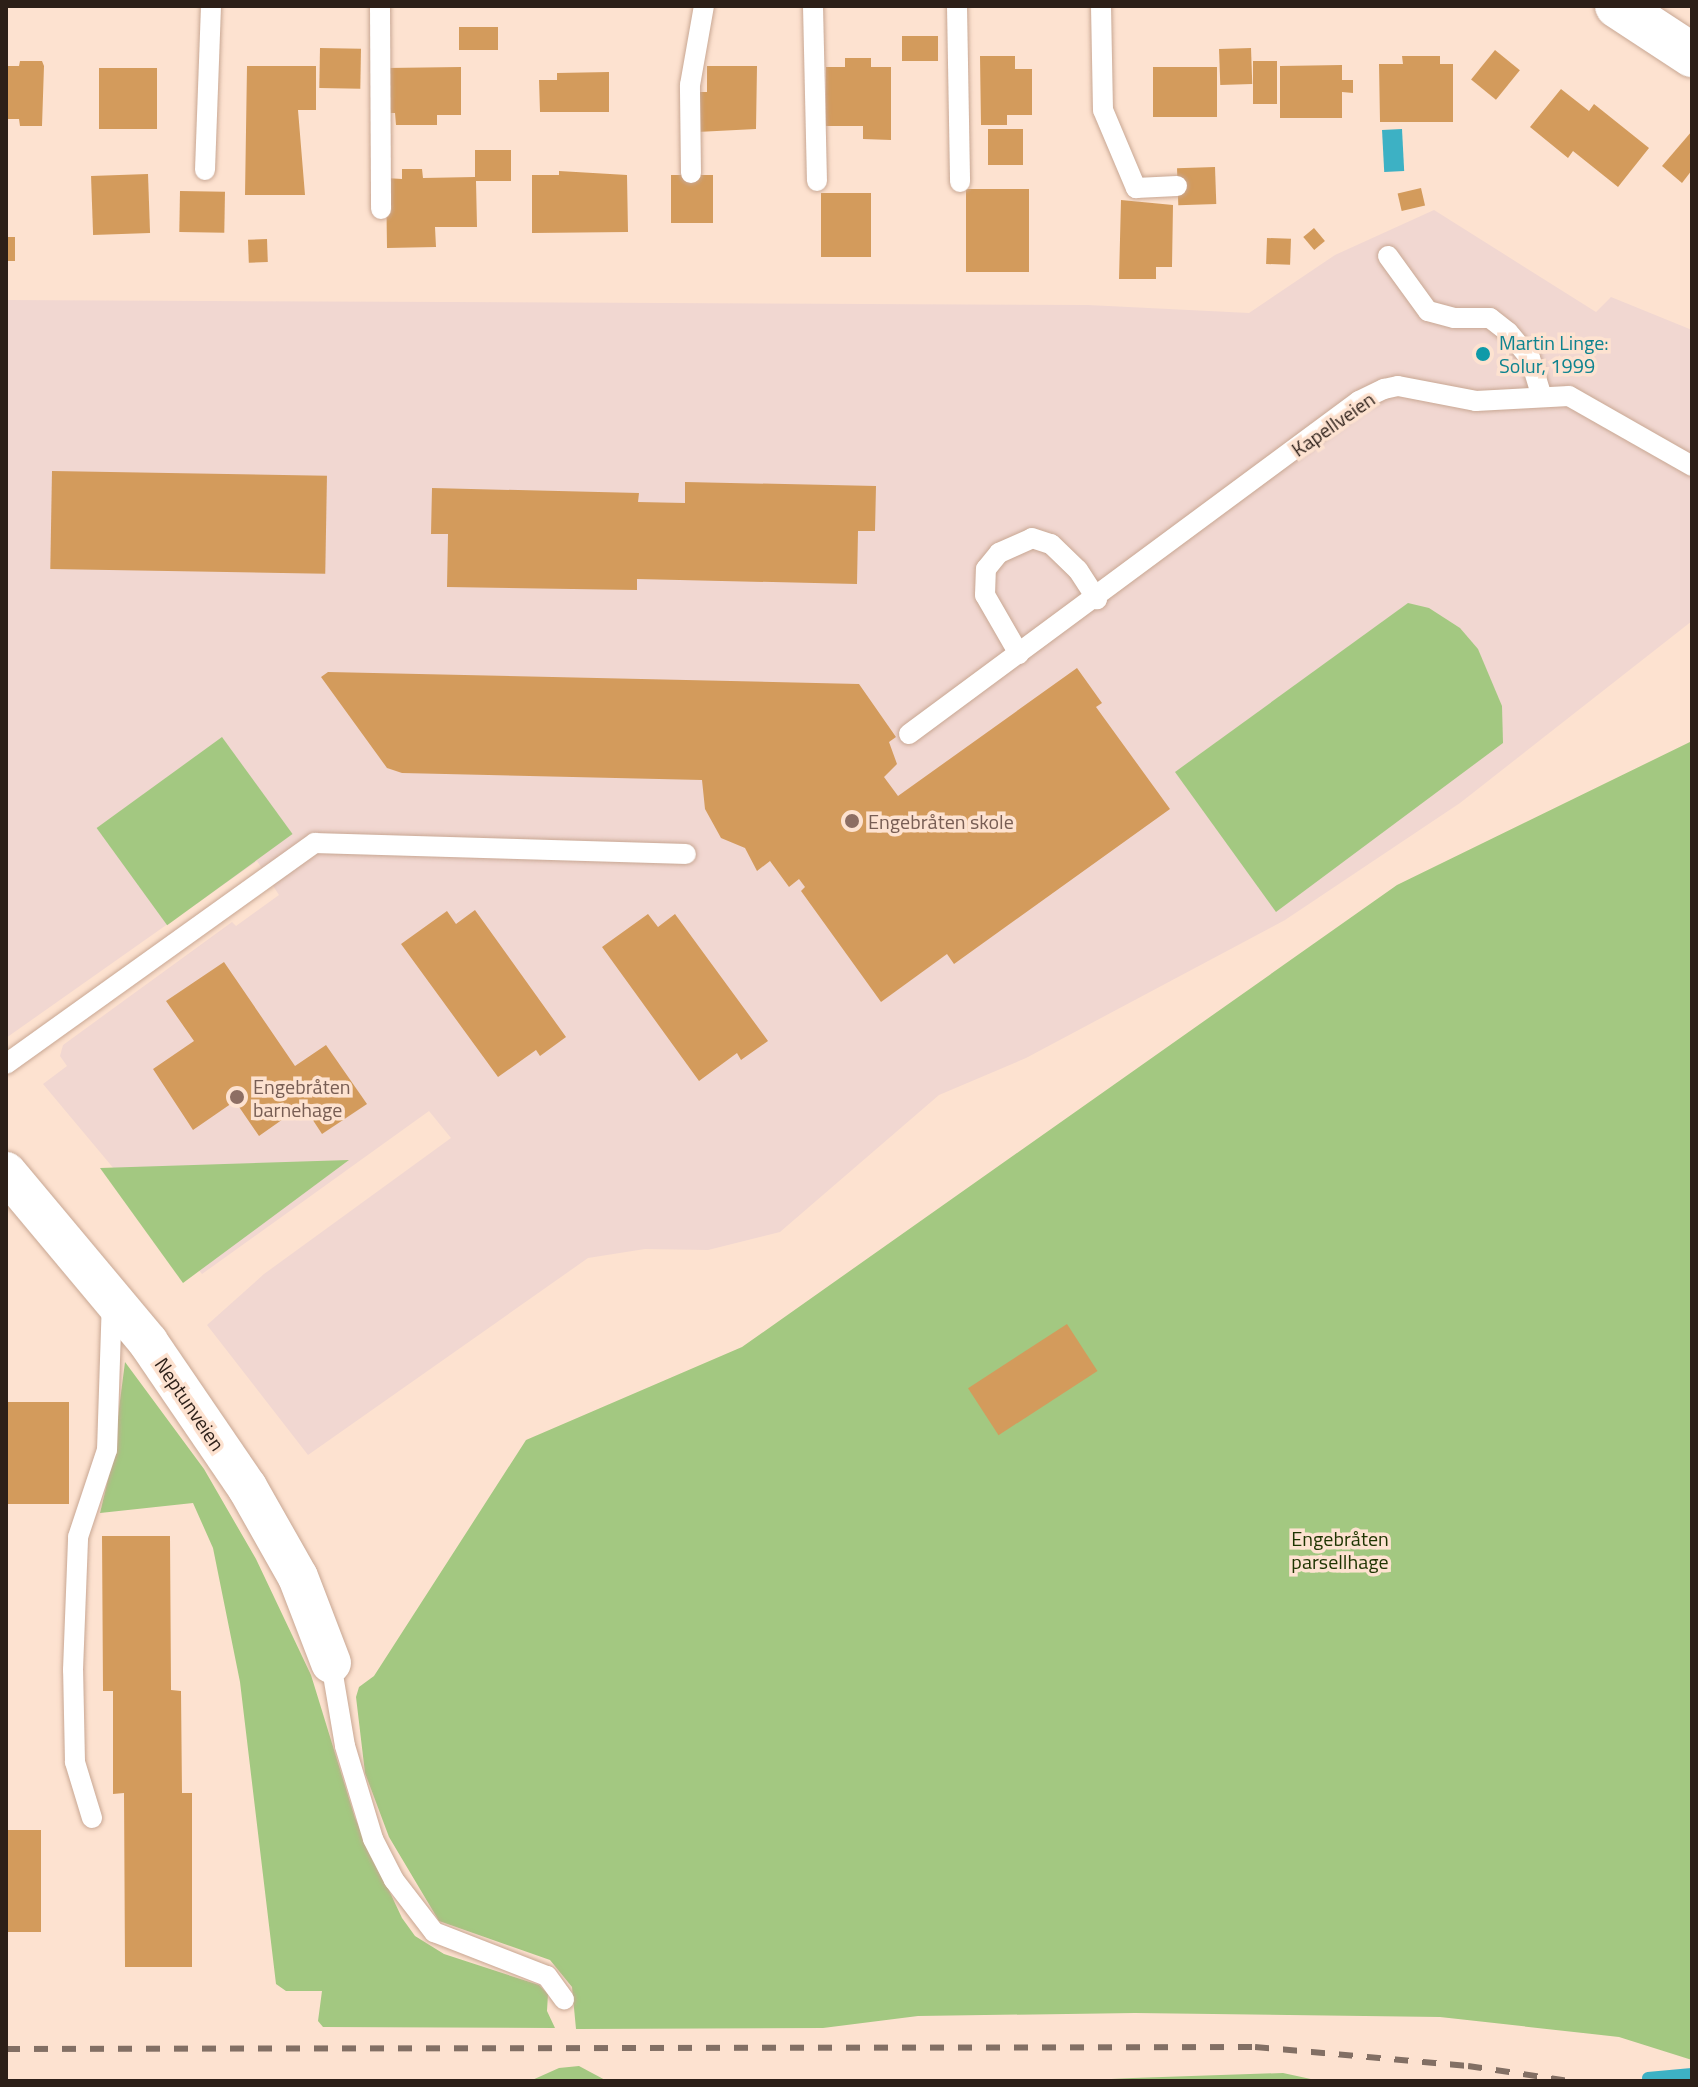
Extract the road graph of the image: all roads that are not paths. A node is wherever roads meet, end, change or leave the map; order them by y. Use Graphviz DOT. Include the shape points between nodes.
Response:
graph roads {
  1 [pos="211,6"];
  2 [pos="380,6"];
  3 [pos="704,6"];
  4 [pos="813,6"];
  5 [pos="957,6"];
  6 [pos="1101,6"];
  7 [pos="1625,8"];
  8 [pos="1692,55"];
  9 [pos="205,170"];
  10 [pos="691,173"];
  11 [pos="817,181"];
  12 [pos="960,182"];
  13 [pos="1177,186"];
  14 [pos="381,209"];
  15 [pos="1388,256"];
  16 [pos="1541,395"];
  17 [pos="1692,466"];
  18 [pos="1097,599"];
  19 [pos="1019,654"];
  20 [pos="909,734"];
  21 [pos="686,854"];
  22 [pos="6,1064"];
  23 [pos="6,1172"];
  24 [pos="18,1214"];
  25 [pos="112,1299"];
  26 [pos="331,1663"];
  27 [pos="92,1818"];
  28 [pos="564,1999"];
  1 -- 9 [label="lane"];
  2 -- 14 [label="lane"];
  3 -- 10 [label="lane" via="690,85"];
  4 -- 11 [label="lane"];
  5 -- 12 [label="lane"];
  6 -- 13 [label="lane" via="1103,110 1136,188"];
  7 -- 8 [label="street"];
  15 -- 16 [label="lane" via="1428,311 1454,318 1490,318 1508,332 1530,358"];
  16 -- 17 [label="lane, Kapellveien" via="1581,401"];
  16 -- 18 [label="lane, Kapellveien" via="1476,401 1398,386 1384,389 1359,401"];
  18 -- 19 [label="lane, Kapellveien"];
  18 -- 19 [label="lane" via="1051,544 1032,538 999,553 986,569 985,595"];
  19 -- 20 [label="lane, Kapellveien"];
  21 -- 22 [label="lane" via="315,843"];
  23 -- 24 [label="street, Neptunveien"];
  24 -- 25 [label="street, Neptunveien"];
  25 -- 26 [label="street, Neptunveien" via="148,1342 247,1487 298,1577"];
  25 -- 27 [label="lane" via="107,1450 78,1537 75,1762"];
  26 -- 28 [label="lane" via="345,1746 373,1839 394,1880 434,1932 547,1976"];
}
